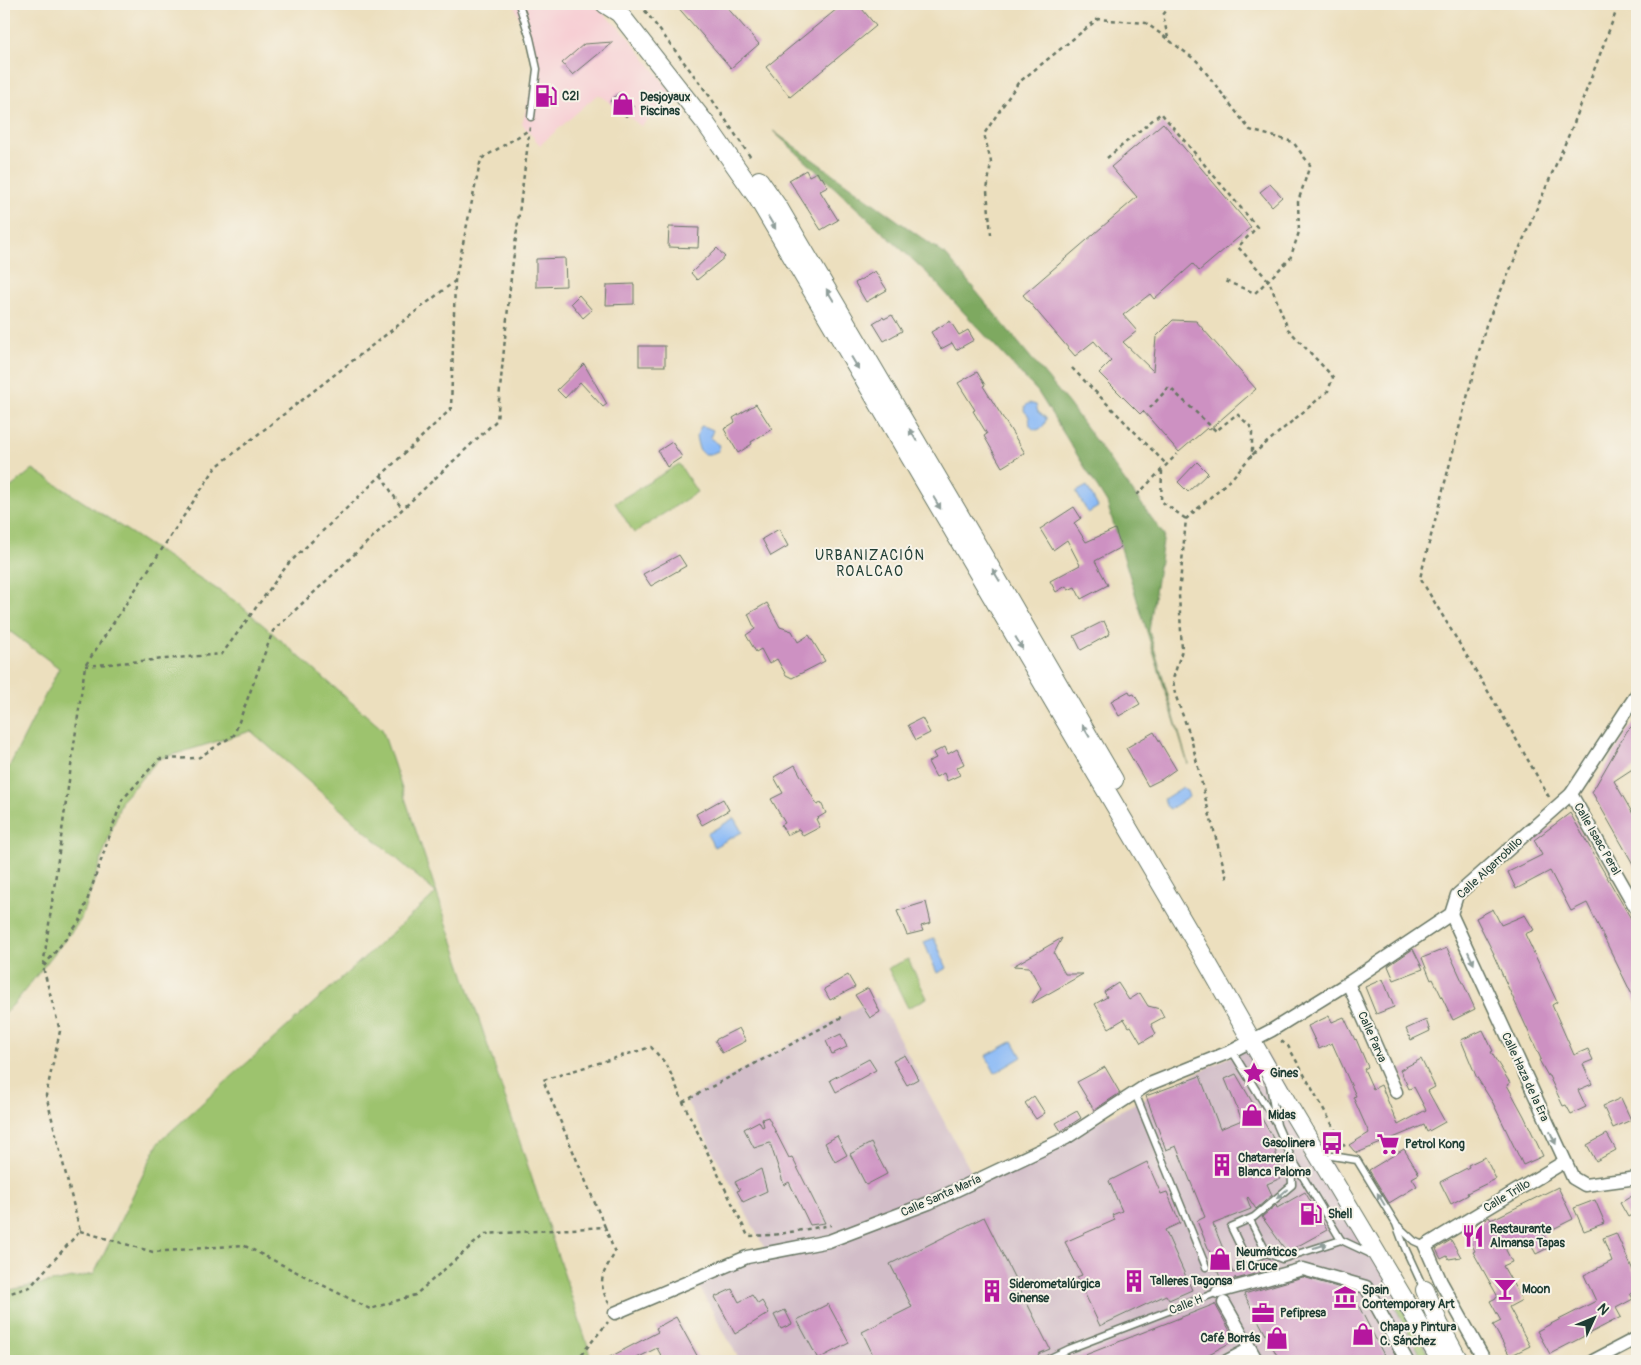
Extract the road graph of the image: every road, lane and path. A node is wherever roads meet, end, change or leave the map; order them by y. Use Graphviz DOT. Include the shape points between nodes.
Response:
graph roads {
  1 [pos="518,4"];
  2 [pos="605,4"];
  3 [pos="626,4"];
  4 [pos="1171,4"];
  5 [pos="1619,4"];
  6 [pos="1169,40"];
  7 [pos="531,117"];
  8 [pos="529,130"];
  9 [pos="1107,158"];
  10 [pos="991,235"];
  11 [pos="1223,280"];
  12 [pos="455,281"];
  13 [pos="1269,281"];
  14 [pos="1072,368"];
  15 [pos="1150,408"];
  16 [pos="1177,454"];
  17 [pos="1252,455"];
  18 [pos="1167,465"];
  19 [pos="1162,471"];
  20 [pos="381,475"];
  21 [pos="1137,495"];
  22 [pos="402,509"];
  23 [pos="1186,519"];
  24 [pos="85,666"];
  25 [pos="1637,694"];
  26 [pos="1571,794"];
  27 [pos="1555,808"];
  28 [pos="1227,879"];
  29 [pos="1637,910"];
  30 [pos="1451,914"];
  31 [pos="43,967"];
  32 [pos="1348,983"];
  33 [pos="844,1016"];
  34 [pos="1256,1039"];
  35 [pos="1232,1051"];
  36 [pos="1264,1063"];
  37 [pos="1396,1092"];
  38 [pos="1135,1093"];
  39 [pos="682,1102"];
  40 [pos="1277,1125"];
  41 [pos="1332,1156"];
  42 [pos="1291,1157"];
  43 [pos="1564,1162"];
  44 [pos="1637,1178"];
  45 [pos="1250,1220"];
  46 [pos="834,1224"];
  47 [pos="1396,1224"];
  48 [pos="605,1227"];
  49 [pos="80,1231"];
  50 [pos="1341,1240"];
  51 [pos="1424,1246"];
  52 [pos="1266,1253"];
  53 [pos="1385,1265"];
  54 [pos="1206,1267"];
  55 [pos="1441,1282"];
  56 [pos="1425,1290"];
  57 [pos="4,1295"];
  58 [pos="1221,1298"];
  59 [pos="615,1313"];
  60 [pos="1637,1338"];
  61 [pos="1250,1349"];
  62 [pos="579,1357"];
  63 [pos="576,1361"];
  64 [pos="582,1361"];
  65 [pos="1044,1361"];
  66 [pos="1227,1361"];
  67 [pos="1257,1361"];
  68 [pos="1407,1361"];
  69 [pos="1443,1361"];
  70 [pos="1459,1361"];
  71 [pos="1484,1361"];
  72 [pos="1593,1361"];
  1 -- 7 [label="lane" via="537,70"];
  2 -- 34 [label="main road, one-way" via="619,13 757,197 1204,957"];
  34 -- 3 [label="main road, one-way" via="1199,928 780,210 723,129"];
  4 -- 6 [label="path" via="1163,15"];
  5 -- 27 [label="path" via="1574,124 1486,325 1420,578"];
  6 -- 10 [label="path" via="1146,23 1098,19 1018,83 984,134 990,162 987,191"];
  6 -- 13 [label="path" via="1197,61 1250,130 1293,142 1310,165 1298,202 1299,232 1290,260"];
  7 -- 8 [label="path"];
  8 -- 12 [label="path" via="481,159"];
  8 -- 22 [label="path" via="497,420"];
  9 -- 13 [label="path" via="1161,113 1257,227 1238,247"];
  11 -- 13 [label="path" via="1255,293"];
  12 -- 20 [label="path" via="451,409"];
  12 -- 24 [label="path" via="216,467"];
  13 -- 17 [label="path" via="1288,329 1333,377 1328,391"];
  14 -- 18 [label="path"];
  15 -- 17 [label="path" via="1169,387 1216,431 1237,414 1252,428"];
  16 -- 18 [label="path"];
  17 -- 23 [label="path" via="1233,477"];
  18 -- 19 [label="path"];
  19 -- 21 [label="path"];
  19 -- 23 [label="path" via="1161,501"];
  20 -- 22 [label="path"];
  20 -- 24 [label="path" via="288,564 222,654"];
  22 -- 31 [label="path" via="273,631 234,735 198,758 159,759 122,800 80,921"];
  23 -- 28 [label="path" via="1179,594 1182,650 1172,679 1174,694 1191,738"];
  24 -- 31 [label="path"];
  25 -- 26 [label="street, Calle Algarrobillo"];
  26 -- 27 [label="street, Calle Algarrobillo"];
  26 -- 29 [label="street, Calle Isaac Peral"];
  27 -- 30 [label="street, Calle Algarrobillo" via="1457,895"];
  30 -- 32 [label="street, Calle Algarrobillo"];
  30 -- 43 [label="street, Calle Haza de la Era, one-way"];
  31 -- 49 [label="path" via="60,1031 46,1095"];
  32 -- 34 [label="street, Calle Algarrobillo"];
  32 -- 37 [label="street, Calle Parva"];
  33 -- 39 [label="path"];
  34 -- 35 [label="street, Calle Santa María"];
  34 -- 36 [label="main road"];
  34 -- 41 [label="main road"];
  35 -- 38 [label="street, Calle Santa María"];
  35 -- 40 [label="lane"];
  36 -- 40 [label="lane"];
  36 -- 53 [label="main road"];
  38 -- 54 [label="lane"];
  38 -- 59 [label="street, Calle Santa María" via="1066,1138 929,1203 829,1241 747,1257"];
  39 -- 46 [label="path" via="748,1236"];
  39 -- 48 [label="path" via="667,1065 651,1047 543,1080"];
  40 -- 42 [label="lane"];
  47 -- 41 [label="lane, one-way" via="1357,1160"];
  41 -- 69 [label="main road" via="1440,1344"];
  42 -- 45 [label="lane, one-way" via="1292,1185"];
  42 -- 50 [label="lane"];
  43 -- 44 [label="street, Calle Haza de la Era" via="1573,1178 1585,1185"];
  43 -- 51 [label="street, Calle Trillo"];
  45 -- 52 [label="lane"];
  45 -- 52 [label="lane" via="1231,1227 1243,1252 1247,1260"];
  47 -- 51 [label="lane"];
  47 -- 56 [label="lane"];
  48 -- 49 [label="path" via="485,1234 415,1295 370,1309 243,1245 153,1252"];
  48 -- 59 [label="path" via="615,1253 602,1276 602,1292"];
  49 -- 57 [label="path" via="30,1287"];
  52 -- 50 [label="lane, one-way" via="1282,1259"];
  50 -- 53 [label="lane" via="1375,1256"];
  51 -- 55 [label="street"];
  53 -- 69 [label="main road"];
  55 -- 56 [label="street"];
  55 -- 71 [label="street"];
  56 -- 70 [label="main road"];
  58 -- 61 [label="street"];
  58 -- 65 [label="lane, Calle H" via="1069,1349"];
  58 -- 68 [label="street, Calle H" via="1303,1269 1366,1287"];
  59 -- 62 [label="path"];
  60 -- 72 [label="street"];
  61 -- 66 [label="street"];
  61 -- 67 [label="street"];
  62 -- 63 [label="path"];
  62 -- 64 [label="path"];
}
